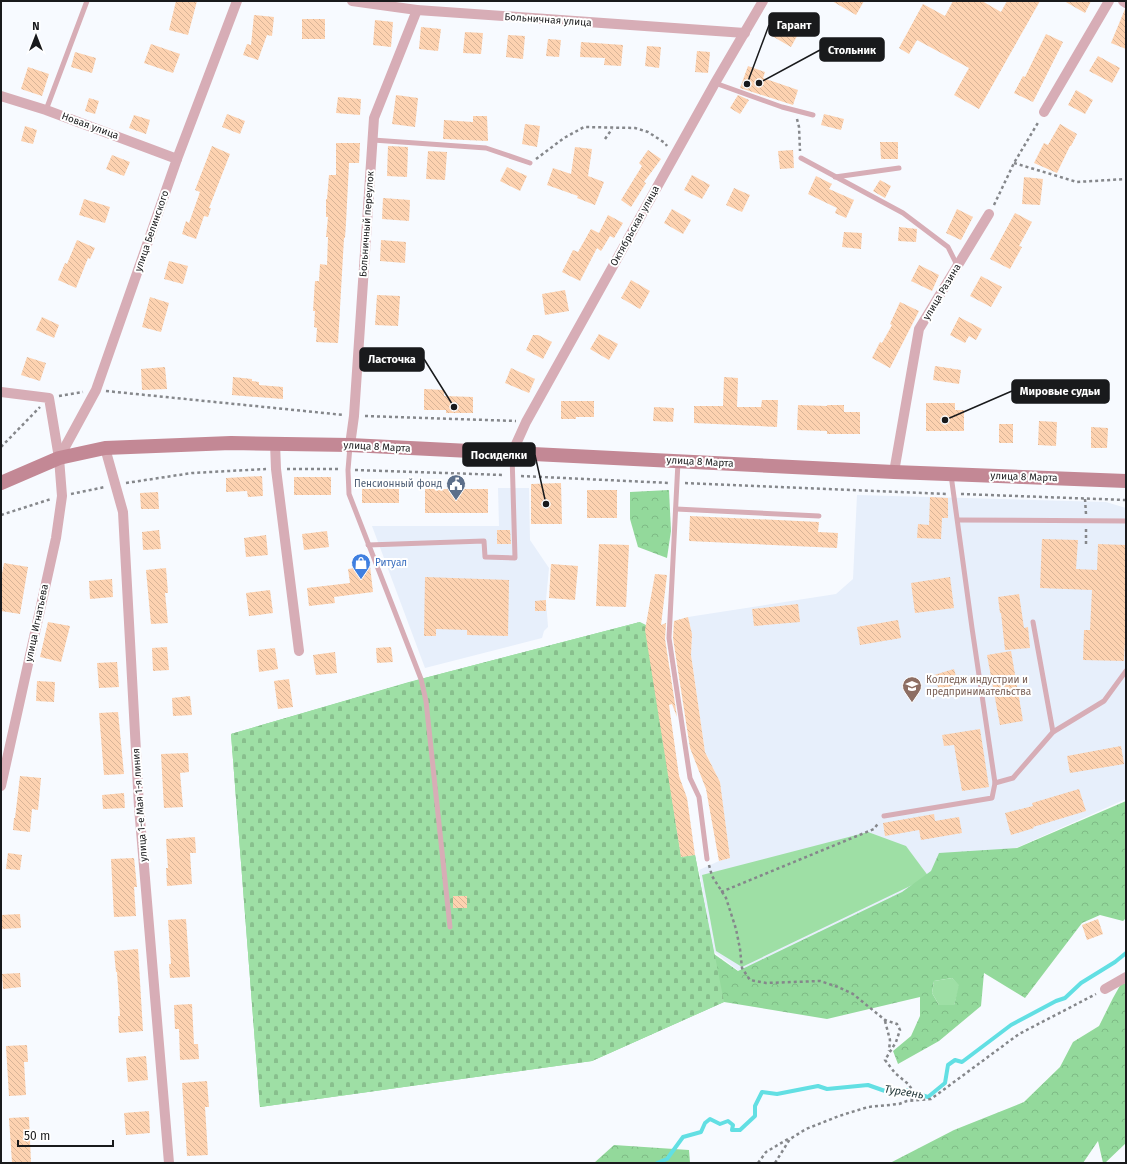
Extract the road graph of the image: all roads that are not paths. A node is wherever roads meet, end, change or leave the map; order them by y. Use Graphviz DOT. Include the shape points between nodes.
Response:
graph roads {
  1 [pos="87,1"];
  2 [pos="237,1"];
  3 [pos="352,1"];
  4 [pos="355,1"];
  5 [pos="763,1"];
  6 [pos="1109,1"];
  7 [pos="1123,1"];
  8 [pos="1126,3"];
  9 [pos="417,10"];
  10 [pos="745,33"];
  11 [pos="715,83"];
  12 [pos="1,96"];
  13 [pos="46,110"];
  14 [pos="1044,112"];
  15 [pos="813,115"];
  16 [pos="373,140"];
  17 [pos="801,158"];
  18 [pos="177,159"];
  19 [pos="530,163"];
  20 [pos="899,168"];
  21 [pos="835,177"];
  22 [pos="989,214"];
  23 [pos="958,266"];
  24 [pos="1,392"];
  25 [pos="275,444"];
  26 [pos="350,445"];
  27 [pos="104,448"];
  28 [pos="512,453"];
  29 [pos="59,458"];
  30 [pos="678,461"];
  31 [pos="894,472"];
  32 [pos="951,474"];
  33 [pos="1126,481"];
  34 [pos="1,483"];
  35 [pos="676,509"];
  36 [pos="819,516"];
  37 [pos="958,520"];
  38 [pos="1126,521"];
  39 [pos="368,545"];
  40 [pos="1033,622"];
  41 [pos="299,651"];
  42 [pos="1126,671"];
  43 [pos="1053,732"];
  44 [pos="995,783"];
  45 [pos="1,786"];
  46 [pos="884,816"];
  47 [pos="707,859"];
  48 [pos="450,927"];
  49 [pos="1126,977"];
  50 [pos="1105,989"];
  51 [pos="169,1163"];
  1 -- 13 [label="lane"];
  2 -- 18 [label="street, улица Белинского"];
  3 -- 4 [label="street, Больничная улица"];
  4 -- 9 [label="street, Больничная улица"];
  5 -- 10 [label="street, Октябрьская улица"];
  6 -- 14 [label="street"];
  7 -- 8 [label="street"];
  9 -- 10 [label="street, Больничная улица"];
  9 -- 16 [label="street, Больничный переулок" via="374,118"];
  10 -- 11 [label="street, Октябрьская улица"];
  11 -- 15 [label="lane" via="782,107"];
  11 -- 28 [label="street, Октябрьская улица" via="526,422"];
  12 -- 13 [label="street, Новая улица"];
  13 -- 18 [label="street, Новая улица"];
  16 -- 19 [label="lane" via="486,148"];
  16 -- 26 [label="street, Больничный переулок"];
  17 -- 21 [label="lane"];
  18 -- 29 [label="street, улица Белинского" via="96,390"];
  20 -- 21 [label="lane"];
  21 -- 23 [label="lane" via="903,213 948,247"];
  22 -- 23 [label="street, улица Разина"];
  23 -- 31 [label="street, улица Разина" via="919,329"];
  24 -- 29 [label="street" via="49,398"];
  25 -- 26 [label="main road, улица 8 Марта"];
  25 -- 27 [label="main road, улица 8 Марта" via="231,443"];
  25 -- 41 [label="street"];
  26 -- 28 [label="main road, улица 8 Марта"];
  26 -- 39 [label="lane" via="349,494"];
  27 -- 29 [label="main road, улица 8 Марта"];
  27 -- 51 [label="street, улица 1-е Мая 1-я линия" via="123,512 139,807"];
  28 -- 30 [label="main road, улица 8 Марта"];
  28 -- 39 [label="lane" via="515,558 484,557 484,541"];
  29 -- 34 [label="main road, улица 8 Марта"];
  29 -- 45 [label="street, улица Игнатьева" via="62,496 56,538"];
  30 -- 31 [label="main road, улица 8 Марта"];
  30 -- 35 [label="lane"];
  31 -- 32 [label="main road, улица 8 Марта"];
  32 -- 33 [label="main road, улица 8 Марта"];
  32 -- 37 [label="lane"];
  35 -- 36 [label="lane"];
  35 -- 47 [label="lane" via="669,638 690,778 699,797"];
  37 -- 38 [label="lane"];
  37 -- 44 [label="lane"];
  39 -- 48 [label="lane" via="421,679 426,701"];
  40 -- 43 [label="lane"];
  42 -- 43 [label="lane" via="1104,700"];
  43 -- 44 [label="lane" via="1013,778"];
  44 -- 46 [label="lane" via="992,798"];
  49 -- 50 [label="street"];
}
